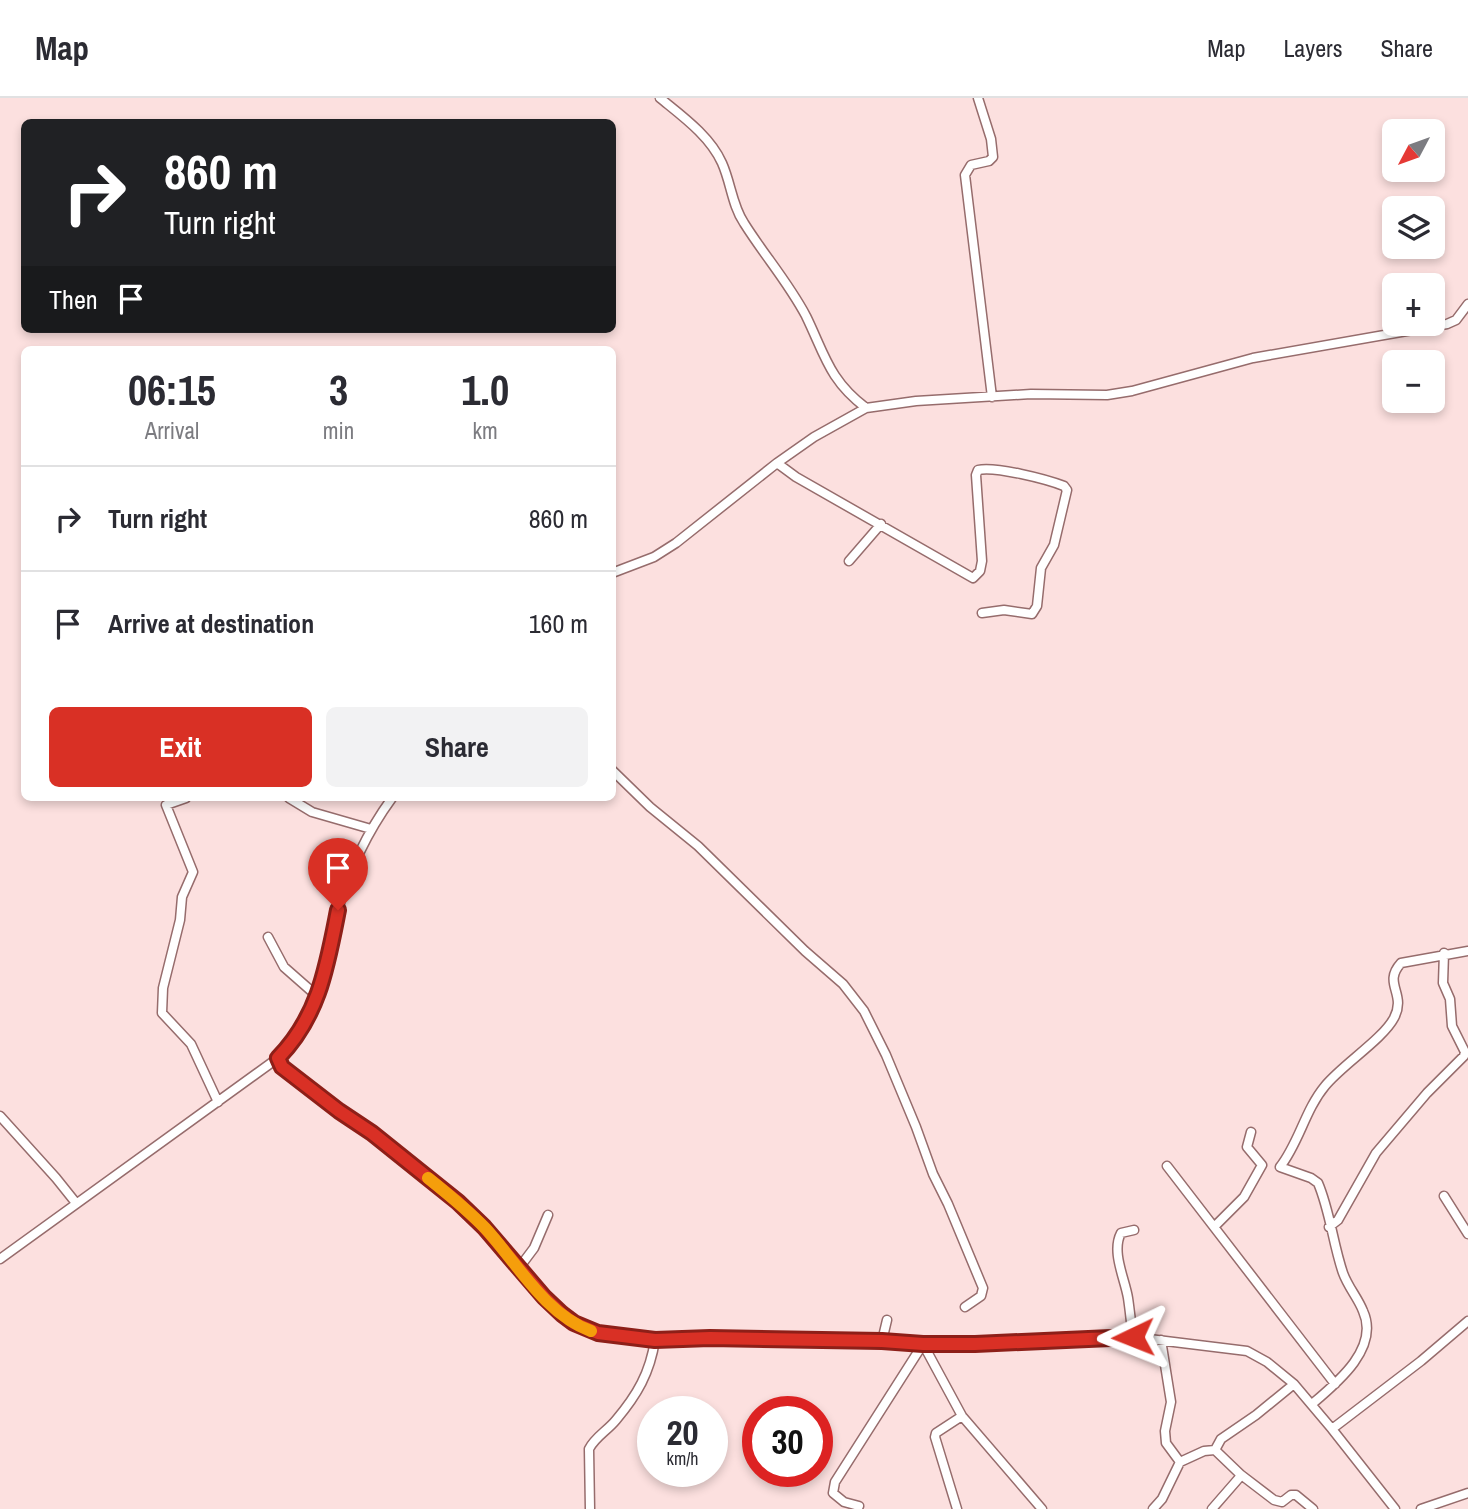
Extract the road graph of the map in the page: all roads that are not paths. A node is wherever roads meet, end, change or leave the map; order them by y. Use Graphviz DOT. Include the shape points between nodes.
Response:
graph roads {
  1 [pos="660,98"];
  2 [pos="978,98"];
  3 [pos="1468,304"];
  4 [pos="1468,319"];
  5 [pos="1455,320"];
  6 [pos="992,397"];
  7 [pos="866,408"];
  8 [pos="777,463"];
  9 [pos="881,524"];
  10 [pos="849,561"];
  11 [pos="616,571"];
  12 [pos="982,613"];
  13 [pos="616,774"];
  14 [pos="177,801"];
  15 [pos="294,801"];
  16 [pos="390,801"];
  17 [pos="371,830"];
  18 [pos="268,937"];
  19 [pos="1468,951"];
  20 [pos="1444,953"];
  21 [pos="317,996"];
  22 [pos="278,1058"];
  23 [pos="218,1102"];
  24 [pos="0,1116"];
  25 [pos="1251,1132"];
  26 [pos="1167,1166"];
  27 [pos="1262,1166"];
  28 [pos="1280,1167"];
  29 [pos="1444,1196"];
  30 [pos="76,1203"];
  31 [pos="548,1215"];
  32 [pos="1214,1227"];
  33 [pos="1329,1227"];
  34 [pos="1134,1230"];
  35 [pos="1468,1234"];
  36 [pos="0,1259"];
  37 [pos="519,1268"];
  38 [pos="965,1307"];
  39 [pos="887,1320"];
  40 [pos="1468,1321"];
  41 [pos="1133,1337"];
  42 [pos="655,1340"];
  43 [pos="1161,1340"];
  44 [pos="882,1341"];
  45 [pos="923,1344"];
  46 [pos="1294,1384"];
  47 [pos="1335,1384"];
  48 [pos="1312,1404"];
  49 [pos="962,1416"];
  50 [pos="1332,1429"];
  51 [pos="1215,1450"];
  52 [pos="1181,1462"];
  53 [pos="1240,1474"];
  54 [pos="1468,1493"];
  55 [pos="859,1506"];
  56 [pos="1392,1508"];
  57 [pos="590,1509"];
  58 [pos="957,1509"];
  59 [pos="1042,1509"];
  60 [pos="1153,1509"];
  61 [pos="1212,1509"];
  62 [pos="1313,1509"];
  63 [pos="1421,1509"];
  1 -- 7 [label="street" via="709,142 721,161 742,221 790,289 836,379"];
  2 -- 6 [label="street" via="993,157 971,165 965,175"];
  3 -- 5 [label="street"];
  4 -- 5 [label="street"];
  5 -- 6 [label="street" via="1253,358 1132,391"];
  6 -- 7 [label="street"];
  7 -- 8 [label="street"];
  8 -- 9 [label="street"];
  8 -- 11 [label="street" via="676,543"];
  9 -- 10 [label="street"];
  9 -- 12 [label="street" via="973,578 982,561 978,470 1011,472 1064,486 1067,490 1054,544 1041,568 1038,606 1032,614"];
  13 -- 38 [label="street" via="844,984 864,1011 983,1288 981,1296"];
  14 -- 23 [label="street" via="166,805 192,872 182,897 160,1008 191,1044"];
  15 -- 17 [label="street" via="312,813"];
  16 -- 17 [label="street"];
  17 -- 21 [label="street" via="338,910"];
  18 -- 21 [label="street" via="284,967"];
  19 -- 20 [label="street"];
  20 -- 28 [label="street" via="1401,963 1394,970 1399,1008 1392,1023 1323,1088"];
  20 -- 33 [label="street" via="1443,983 1464,1056 1376,1153 1338,1220"];
  21 -- 22 [label="street" via="300,1034"];
  22 -- 23 [label="street"];
  22 -- 37 [label="street" via="296,1079 458,1202"];
  23 -- 30 [label="street"];
  24 -- 30 [label="street"];
  25 -- 27 [label="street" via="1247,1147"];
  26 -- 32 [label="street"];
  27 -- 28 [label="street"];
  27 -- 32 [label="street" via="1244,1197"];
  28 -- 33 [label="street" via="1318,1184"];
  29 -- 35 [label="street"];
  30 -- 36 [label="street"];
  31 -- 37 [label="street" via="534,1248"];
  32 -- 47 [label="street"];
  33 -- 47 [label="street" via="1343,1272 1367,1323 1363,1346"];
  34 -- 41 [label="street" via="1121,1233 1118,1240"];
  37 -- 42 [label="street" via="574,1323 598,1333"];
  39 -- 44 [label="street"];
  40 -- 50 [label="street"];
  41 -- 43 [label="street"];
  41 -- 45 [label="street"];
  42 -- 44 [label="street"];
  42 -- 57 [label="street" via="643,1381 589,1449"];
  43 -- 46 [label="street" via="1247,1351"];
  43 -- 52 [label="street" via="1171,1402 1166,1443"];
  44 -- 45 [label="street"];
  45 -- 49 [label="street"];
  45 -- 55 [label="street" via="835,1482 833,1493"];
  46 -- 48 [label="street"];
  46 -- 51 [label="street" via="1221,1439"];
  47 -- 48 [label="street"];
  48 -- 50 [label="street"];
  49 -- 58 [label="street" via="935,1437"];
  49 -- 59 [label="street"];
  50 -- 56 [label="street"];
  51 -- 52 [label="street"];
  51 -- 53 [label="street"];
  52 -- 60 [label="street"];
  53 -- 61 [label="street"];
  53 -- 62 [label="street" via="1274,1500 1282,1502 1296,1495"];
  54 -- 63 [label="street"];
}
